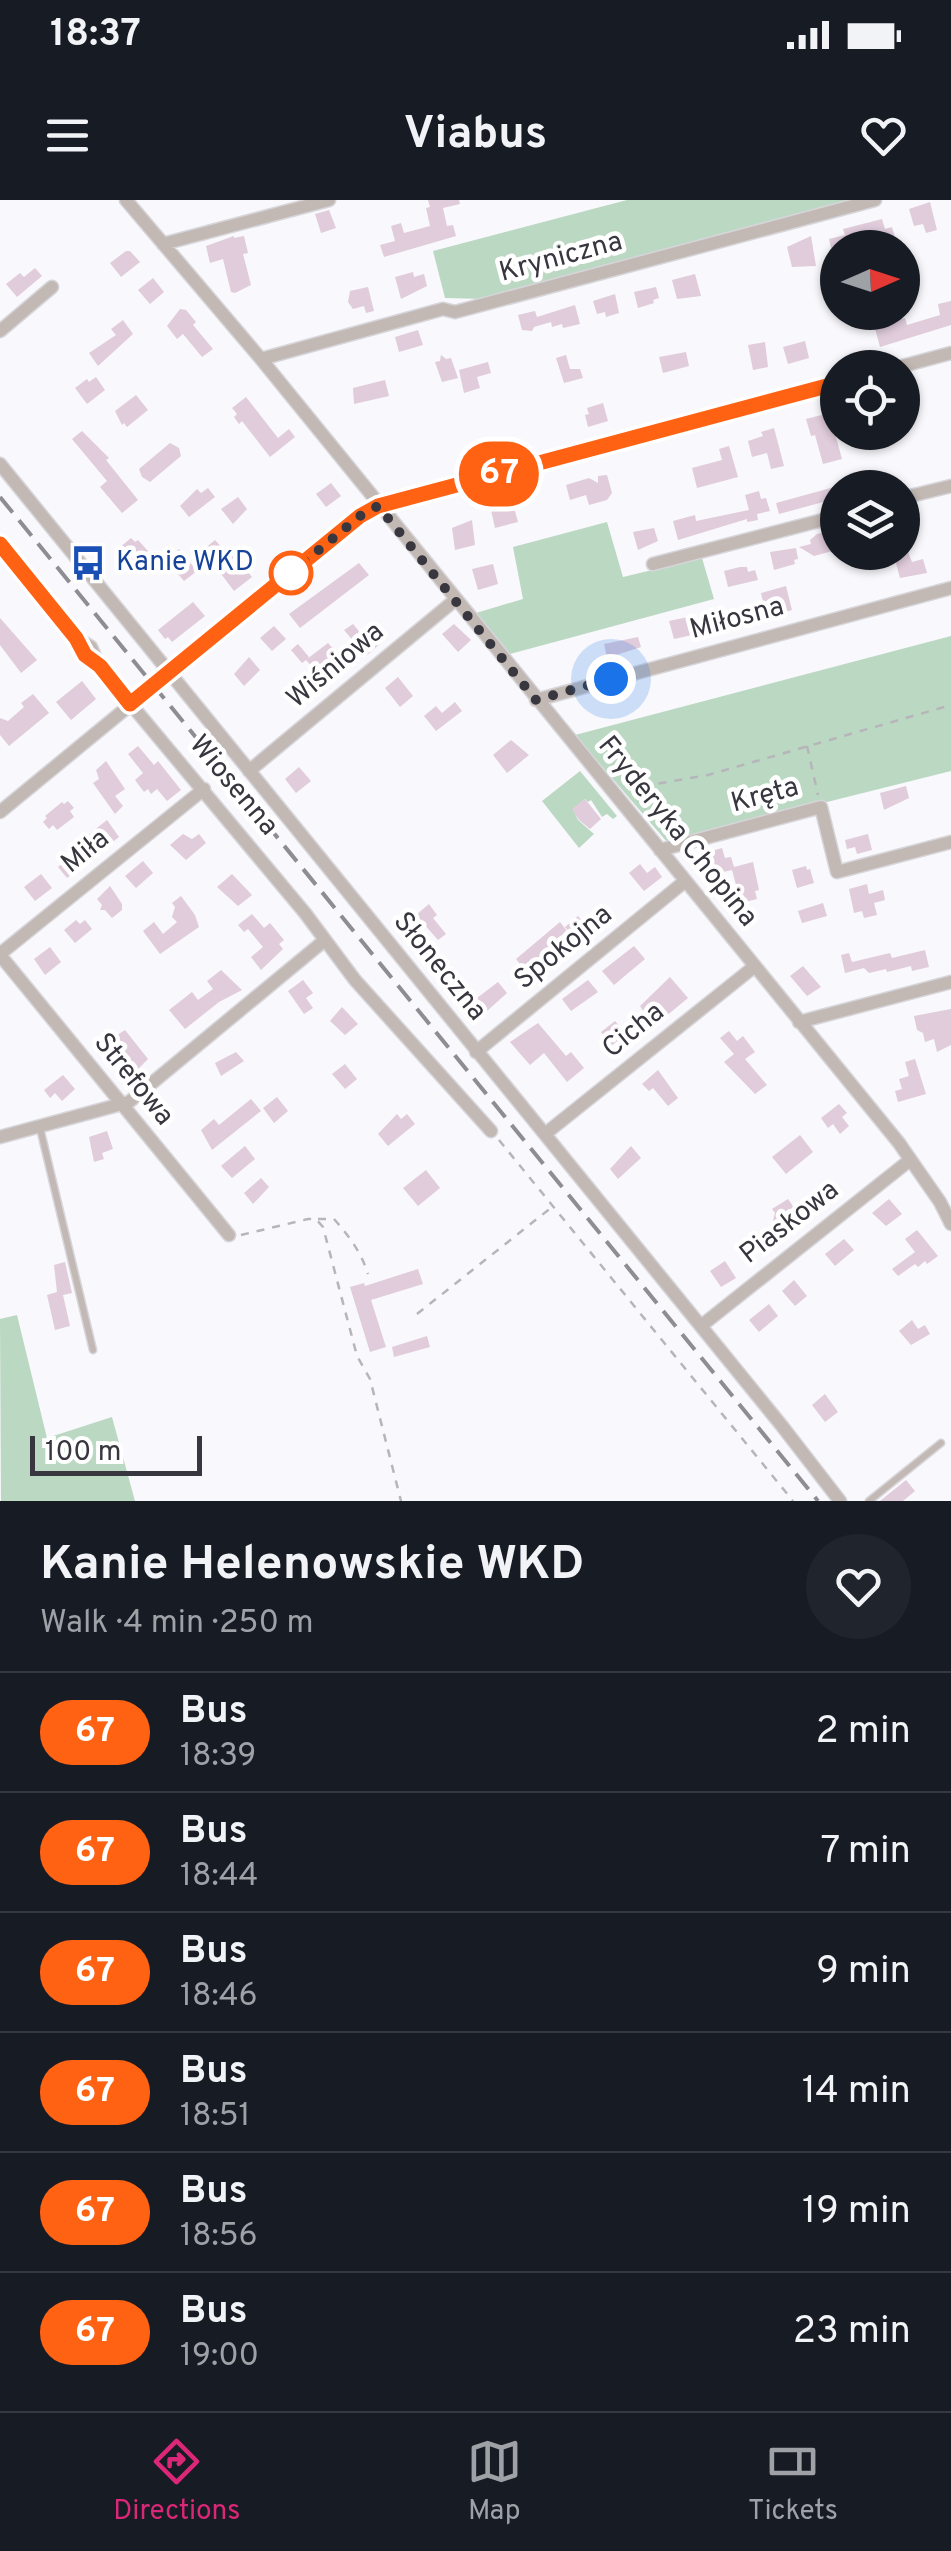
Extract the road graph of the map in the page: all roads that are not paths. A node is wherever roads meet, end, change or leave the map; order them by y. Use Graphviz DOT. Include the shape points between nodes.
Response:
graph roads {
  1 [pos="126,200"];
  2 [pos="330,200"];
  3 [pos="875,200"];
  4 [pos="163,244"];
  5 [pos="52,287"];
  6 [pos="0,331"];
  7 [pos="951,352"];
  8 [pos="261,359"];
  9 [pos="920,361"];
  10 [pos="820,388"];
  11 [pos="0,464"];
  12 [pos="951,486"];
  13 [pos="920,494"];
  14 [pos="378,506"];
  15 [pos="820,521"];
  16 [pos="0,544"];
  17 [pos="654,564"];
  18 [pos="951,588"];
  19 [pos="455,600"];
  20 [pos="170,672"];
  21 [pos="536,700"];
  22 [pos="130,704"];
  23 [pos="249,771"];
  24 [pos="204,788"];
  25 [pos="0,812"];
  26 [pos="951,842"];
  27 [pos="660,850"];
  28 [pos="684,882"];
  29 [pos="324,940"];
  30 [pos="0,954"];
  31 [pos="754,966"];
  32 [pos="951,982"];
  33 [pos="800,1022"];
  34 [pos="476,1052"];
  35 [pos="122,1106"];
  36 [pos="40,1127"];
  37 [pos="491,1131"];
  38 [pos="545,1134"];
  39 [pos="0,1137"];
  40 [pos="910,1160"];
  41 [pos="951,1224"];
  42 [pos="229,1236"];
  43 [pos="701,1326"];
  44 [pos="93,1350"];
  45 [pos="941,1443"];
  46 [pos="840,1501"];
  47 [pos="869,1501"];
  1 -- 4 [label="street, Fryderyka Chopina"];
  2 -- 4 [label="street"];
  3 -- 8 [label="street, Kryniczna"];
  4 -- 8 [label="street, Fryderyka Chopina"];
  5 -- 6 [label="street"];
  7 -- 9 [label="street"];
  8 -- 14 [label="street, Fryderyka Chopina"];
  10 -- 14 [label="street"];
  11 -- 20 [label="street, Słoneczna"];
  12 -- 13 [label="street"];
  14 -- 19 [label="street, Fryderyka Chopina"];
  14 -- 20 [label="street"];
  15 -- 17 [label="street"];
  16 -- 22 [label="street, Wiosenna" via="76,638 91,647"];
  18 -- 21 [label="street, Miłosna"];
  19 -- 21 [label="street, Fryderyka Chopina"];
  19 -- 23 [label="street, Wiśniowa"];
  20 -- 22 [label="street"];
  20 -- 23 [label="street, Słoneczna"];
  21 -- 27 [label="street, Fryderyka Chopina"];
  22 -- 24 [label="street, Wiosenna"];
  22 -- 25 [label="street"];
  23 -- 34 [label="street, Słoneczna"];
  24 -- 29 [label="street, Wiosenna"];
  24 -- 30 [label="street, Miła"];
  26 -- 27 [label="street, Kręta" via="837,872 821,806"];
  27 -- 28 [label="street, Fryderyka Chopina"];
  28 -- 31 [label="street, Fryderyka Chopina"];
  28 -- 34 [label="street, Spokojna"];
  29 -- 35 [label="street"];
  29 -- 37 [label="street, Wiosenna"];
  30 -- 35 [label="street, Strefowa"];
  31 -- 33 [label="street, Fryderyka Chopina"];
  31 -- 38 [label="street, Cicha"];
  32 -- 33 [label="street"];
  33 -- 40 [label="street, Fryderyka Chopina"];
  34 -- 38 [label="street, Słoneczna"];
  35 -- 36 [label="street"];
  35 -- 42 [label="street, Strefowa"];
  36 -- 39 [label="street"];
  36 -- 44 [label="lane"];
  38 -- 43 [label="street, Słoneczna"];
  40 -- 41 [label="street, Fryderyka Chopina"];
  40 -- 43 [label="street, Piaskowa"];
  43 -- 46 [label="street, Słoneczna"];
  45 -- 47 [label="lane"];
}
